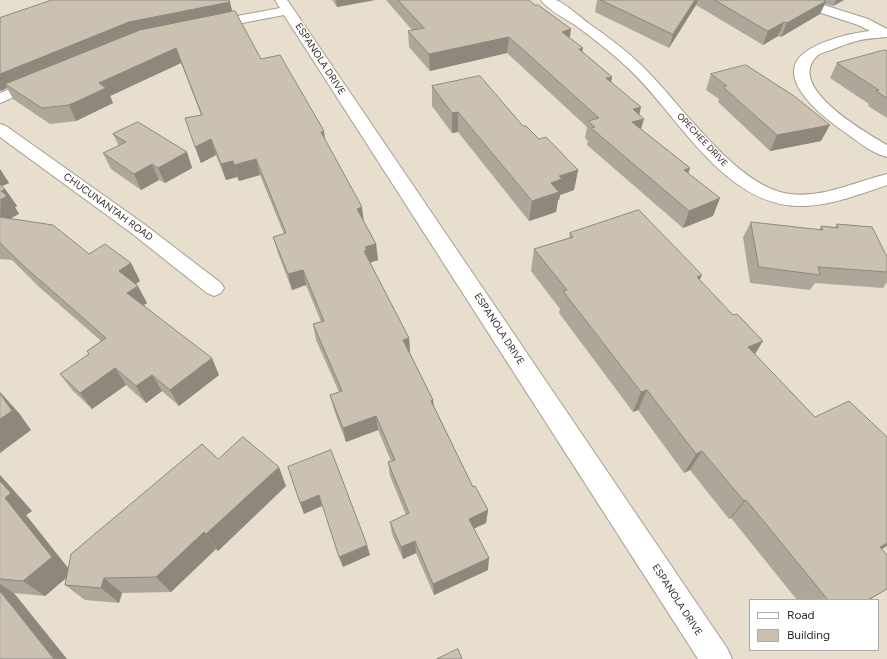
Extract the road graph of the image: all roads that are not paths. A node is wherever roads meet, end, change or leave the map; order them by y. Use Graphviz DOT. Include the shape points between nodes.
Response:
graph roads {
  1 [pos="795,0"];
  2 [pos="551,1"];
  3 [pos="285,5"];
  4 [pos="196,27"];
  5 [pos="885,33"];
  6 [pos="48,78"];
  7 [pos="0,98"];
  8 [pos="0,129"];
  9 [pos="887,152"];
  10 [pos="887,179"];
  11 [pos="214,288"];
  12 [pos="716,659"];
  1 -- 5 [label="street" via="863,22"];
  2 -- 10 [label="street, OPECHEE DRIVE" via="626,59 718,159 737,176 762,191 787,199 821,199"];
  3 -- 4 [label="street"];
  3 -- 12 [label="street, ESPANOLA DRIVE"];
  5 -- 9 [label="street" via="854,37 813,52 804,62 801,74 807,89 827,112"];
  6 -- 7 [label="street"];
  8 -- 11 [label="street, CHUCUNANTAH ROAD" via="137,228"];
}
